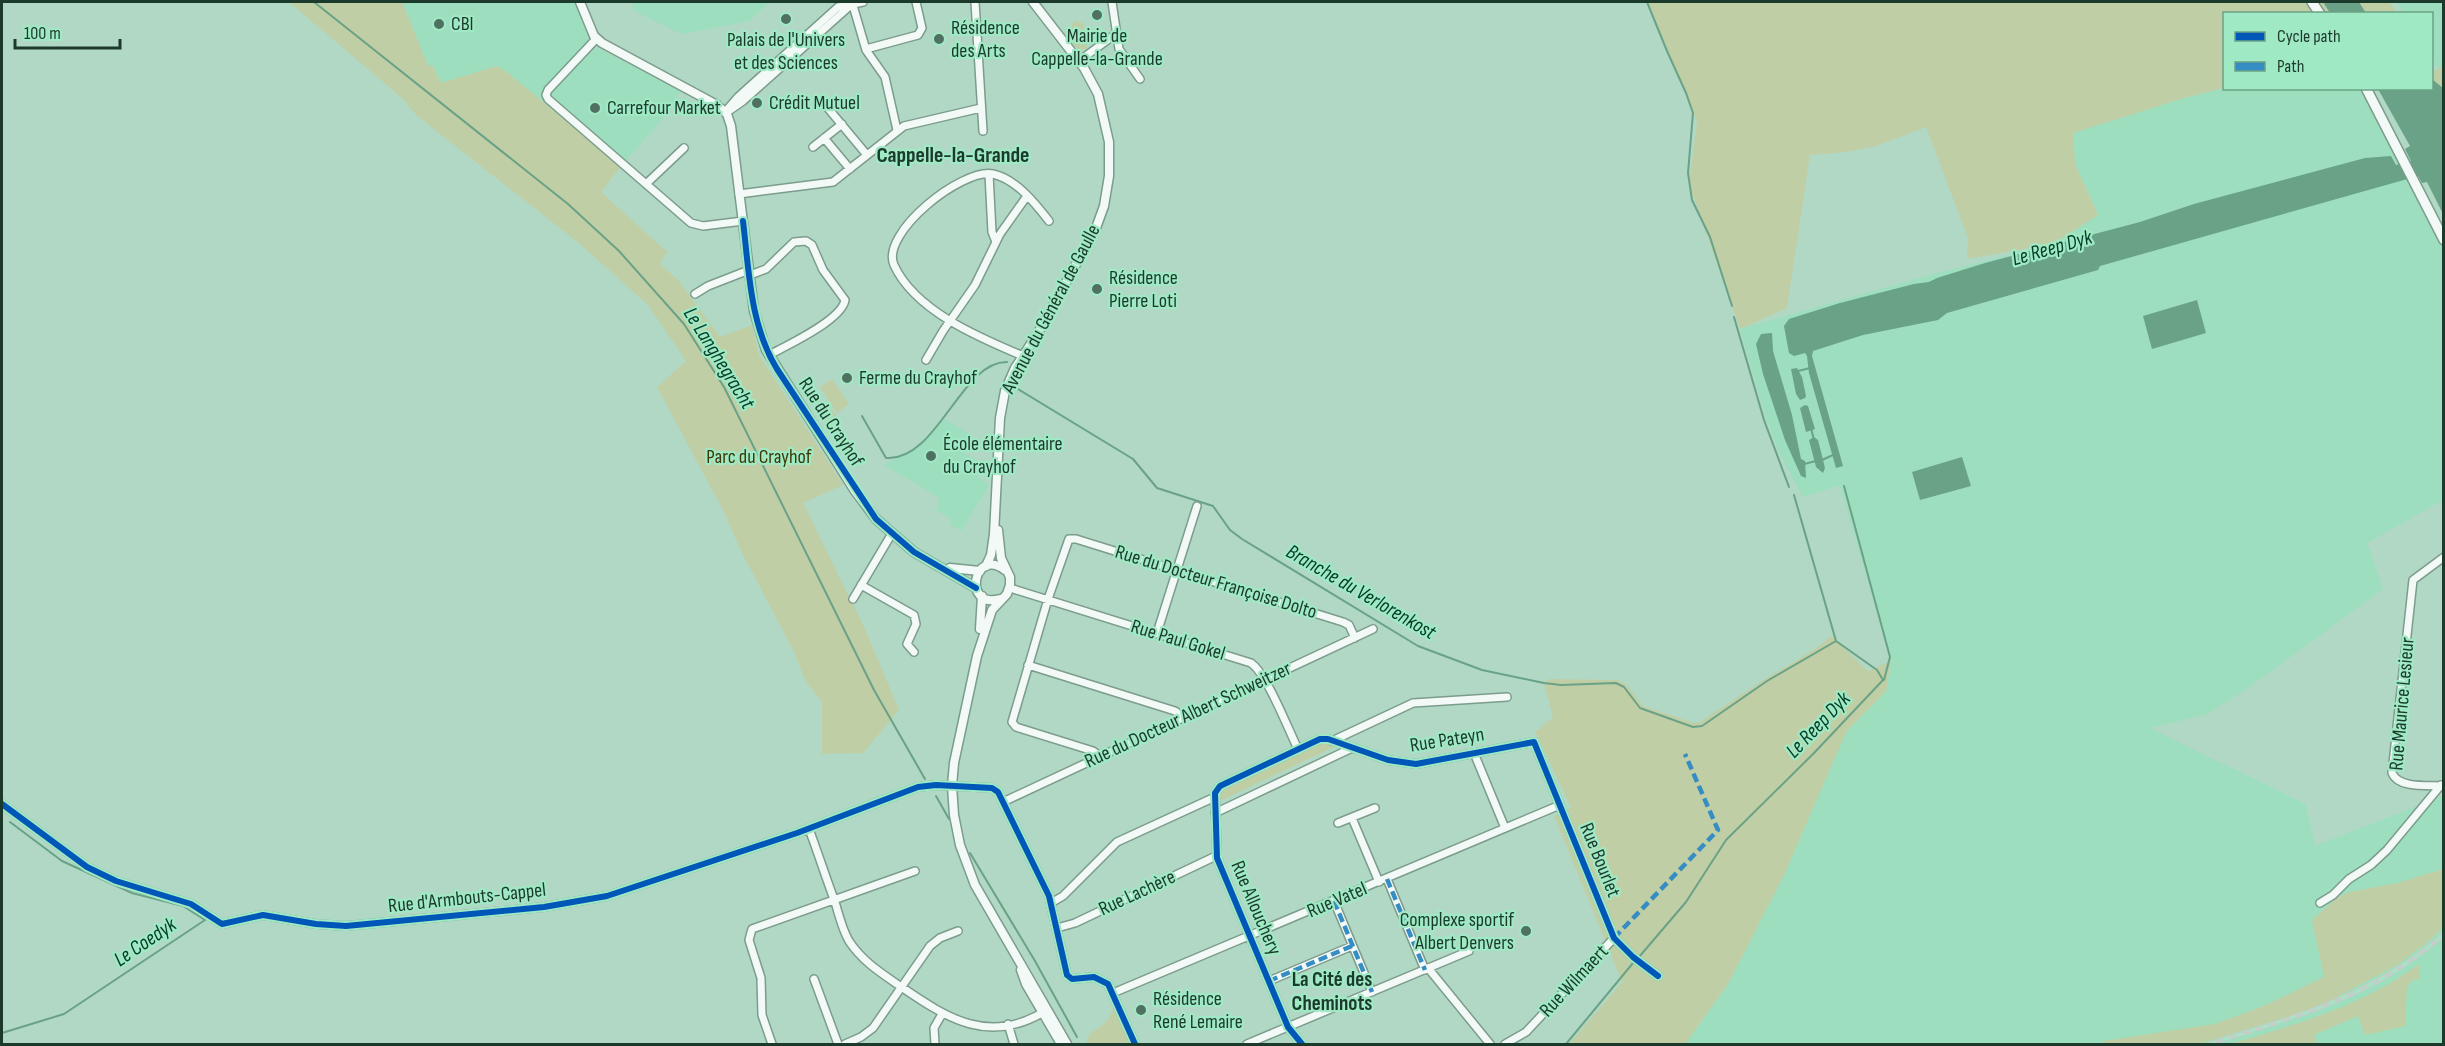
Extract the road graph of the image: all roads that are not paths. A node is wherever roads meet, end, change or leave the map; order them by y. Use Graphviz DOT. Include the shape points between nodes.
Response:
graph roads {
  1 [pos="580,2"];
  2 [pos="863,2"];
  3 [pos="916,2"];
  4 [pos="975,2"];
  5 [pos="1033,2"];
  6 [pos="1112,2"];
  7 [pos="853,3"];
  8 [pos="1117,33"];
  9 [pos="596,39"];
  10 [pos="866,48"];
  11 [pos="1079,61"];
  12 [pos="1140,79"];
  13 [pos="2368,90"];
  14 [pos="822,101"];
  15 [pos="981,108"];
  16 [pos="725,112"];
  17 [pos="842,124"];
  18 [pos="897,130"];
  19 [pos="983,131"];
  20 [pos="824,138"];
  21 [pos="813,147"];
  22 [pos="684,148"];
  23 [pos="867,155"];
  24 [pos="850,169"];
  25 [pos="989,174"];
  26 [pos="646,184"];
  27 [pos="739,194"];
  28 [pos="1027,196"];
  29 [pos="1049,220"];
  30 [pos="743,221"];
  31 [pos="2444,240"];
  32 [pos="996,242"];
  33 [pos="749,273"];
  34 [pos="695,294"];
  35 [pos="950,321"];
  36 [pos="769,355"];
  37 [pos="1023,356"];
  38 [pos="926,360"];
  39 [pos="997,496"];
  40 [pos="1197,506"];
  41 [pos="891,535"];
  42 [pos="2444,557"];
  43 [pos="935,564"];
  44 [pos="983,569"];
  45 [pos="1006,570"];
  46 [pos="1177,570"];
  47 [pos="861,585"];
  48 [pos="976,588"];
  49 [pos="1010,588"];
  50 [pos="981,596"];
  51 [pos="853,599"];
  52 [pos="1000,599"];
  53 [pos="1048,599"];
  54 [pos="1373,629"];
  55 [pos="1157,633"];
  56 [pos="1355,638"];
  57 [pos="914,652"];
  58 [pos="977,656"];
  59 [pos="1028,665"];
  60 [pos="1264,679"];
  61 [pos="1507,697"];
  62 [pos="1183,717"];
  63 [pos="1332,741"];
  64 [pos="1534,742"];
  65 [pos="1352,748"];
  66 [pos="1298,749"];
  67 [pos="1474,753"];
  68 [pos="1100,756"];
  69 [pos="2442,785"];
  70 [pos="952,786"];
  71 [pos="1215,797"];
  72 [pos="1003,802"];
  73 [pos="2,804"];
  74 [pos="1560,805"];
  75 [pos="1375,808"];
  76 [pos="1215,813"];
  77 [pos="1352,818"];
  78 [pos="1338,823"];
  79 [pos="1504,828"];
  80 [pos="809,829"];
  81 [pos="1216,856"];
  82 [pos="915,871"];
  83 [pos="1387,879"];
  84 [pos="1379,882"];
  85 [pos="833,899"];
  86 [pos="1334,901"];
  87 [pos="1051,903"];
  88 [pos="2320,903"];
  89 [pos="1057,928"];
  90 [pos="958,931"];
  91 [pos="1250,936"];
  92 [pos="1614,938"];
  93 [pos="1352,946"];
  94 [pos="1469,951"];
  95 [pos="1427,969"];
  96 [pos="1658,976"];
  97 [pos="814,979"];
  98 [pos="1269,981"];
  99 [pos="902,987"];
  100 [pos="1372,992"];
  101 [pos="1113,993"];
  102 [pos="1045,1011"];
  103 [pos="942,1014"];
  104 [pos="1008,1024"];
  105 [pos="1288,1027"];
  106 [pos="772,1044"];
  107 [pos="838,1044"];
  108 [pos="845,1044"];
  109 [pos="935,1044"];
  110 [pos="1014,1044"];
  111 [pos="1061,1044"];
  112 [pos="1067,1044"];
  113 [pos="1135,1044"];
  114 [pos="1247,1044"];
  115 [pos="1302,1044"];
  116 [pos="1490,1044"];
  117 [pos="1505,1044"];
  1 -- 9 [label="street"];
  2 -- 7 [label="street"];
  3 -- 10 [label="street" via="922,28 918,35"];
  4 -- 15 [label="street"];
  5 -- 11 [label="street, Avenue du Général de Gaulle"];
  6 -- 8 [label="street"];
  7 -- 10 [label="street"];
  7 -- 16 [label="street" via="839,6"];
  8 -- 11 [label="street"];
  8 -- 12 [label="street" via="1120,51"];
  9 -- 16 [label="street"];
  9 -- 26 [label="street" via="548,90 546,97"];
  10 -- 18 [label="street" via="885,77"];
  11 -- 37 [label="street, Avenue du Général de Gaulle" via="1098,94 1108,130 1107,194 1094,234"];
  13 -- 31 [label="main road"];
  14 -- 17 [label="street"];
  15 -- 18 [label="street"];
  15 -- 19 [label="street"];
  16 -- 27 [label="street, Rue du Crayhof" via="731,126"];
  17 -- 20 [label="street"];
  17 -- 23 [label="street"];
  18 -- 23 [label="street"];
  20 -- 21 [label="street"];
  20 -- 24 [label="street"];
  22 -- 26 [label="street"];
  23 -- 24 [label="street"];
  24 -- 27 [label="street" via="831,183"];
  25 -- 28 [label="street" via="1005,179"];
  25 -- 32 [label="street"];
  25 -- 35 [label="street" via="968,178 936,198 913,220 893,250 894,265 908,285"];
  26 -- 30 [label="street" via="695,225"];
  27 -- 30 [label="street, Rue du Crayhof"];
  28 -- 29 [label="street"];
  28 -- 32 [label="street"];
  30 -- 33 [label="street, Rue du Crayhof"];
  32 -- 35 [label="street" via="978,280"];
  33 -- 34 [label="street"];
  33 -- 36 [label="street, Rue du Crayhof" via="756,322"];
  33 -- 36 [label="street" via="766,270 794,242 806,241 814,247 823,270 845,300 841,309 814,330"];
  35 -- 37 [label="street"];
  35 -- 38 [label="street"];
  36 -- 41 [label="street, Rue du Crayhof" via="860,498"];
  37 -- 39 [label="street, Avenue du Général de Gaulle" via="1008,383 1001,407"];
  39 -- 44 [label="street, Avenue du Général de Gaulle" via="992,552"];
  39 -- 45 [label="street, Avenue du Général de Gaulle" via="999,548"];
  40 -- 46 [label="street"];
  41 -- 43 [label="street, Rue du Crayhof"];
  41 -- 47 [label="street"];
  42 -- 69 [label="street, Rue Maurice Lesieur" via="2412,581 2392,773 2401,783"];
  43 -- 44 [label="street, Rue du Crayhof" via="955,570"];
  43 -- 48 [label="street, Rue du Crayhof"];
  44 -- 45 [label="street" via="997,565"];
  44 -- 48 [label="street" via="975,580"];
  45 -- 49 [label="street"];
  46 -- 53 [label="street, Rue du Docteur Françoise Dolto" via="1069,538"];
  46 -- 55 [label="street"];
  46 -- 56 [label="street, Rue du Docteur Françoise Dolto" via="1343,622"];
  47 -- 51 [label="street"];
  47 -- 57 [label="street" via="914,615 916,626 907,644"];
  48 -- 50 [label="street"];
  49 -- 52 [label="street"];
  49 -- 53 [label="street, Rue Paul Gokel"];
  50 -- 52 [label="street"];
  50 -- 58 [label="street"];
  52 -- 58 [label="street" via="990,614"];
  53 -- 55 [label="street, Rue Paul Gokel"];
  53 -- 59 [label="street"];
  54 -- 56 [label="street, Rue du Docteur Albert Schweitzer"];
  55 -- 60 [label="street, Rue Paul Gokel" via="1248,661"];
  56 -- 60 [label="street, Rue du Docteur Albert Schweitzer"];
  58 -- 70 [label="street" via="955,754"];
  59 -- 62 [label="street" via="1175,711"];
  59 -- 68 [label="street" via="1013,724"];
  60 -- 62 [label="street, Rue du Docteur Albert Schweitzer"];
  60 -- 66 [label="street, Rue Paul Gokel"];
  61 -- 63 [label="street" via="1413,703"];
  62 -- 68 [label="street, Rue du Docteur Albert Schweitzer"];
  63 -- 65 [label="street, Rue Pateyn"];
  63 -- 66 [label="street" via="1320,739"];
  64 -- 67 [label="street, Rue Pateyn"];
  64 -- 74 [label="street, Rue Bourlet"];
  65 -- 67 [label="street, Rue Pateyn" via="1416,764"];
  65 -- 76 [label="street"];
  66 -- 71 [label="street" via="1220,786"];
  67 -- 79 [label="street"];
  68 -- 72 [label="street, Rue du Docteur Albert Schweitzer"];
  69 -- 88 [label="street" via="2387,850"];
  70 -- 72 [label="street, Rue d'Armbouts-Cappel" via="992,788"];
  70 -- 80 [label="street, Rue d'Armbouts-Cappel" via="918,787"];
  70 -- 102 [label="street" via="964,858"];
  71 -- 76 [label="street, Rue Allouchery"];
  71 -- 87 [label="street" via="1117,842 1065,895"];
  72 -- 87 [label="street"];
  73 -- 80 [label="street, Rue d'Armbouts-Cappel" via="87,867 191,904 225,925 263,915 322,925 372,925 570,903 616,893"];
  74 -- 79 [label="street, Rue Vatel"];
  74 -- 92 [label="street, Rue Bourlet"];
  75 -- 77 [label="street"];
  76 -- 81 [label="street, Rue Allouchery"];
  77 -- 78 [label="street"];
  77 -- 84 [label="street"];
  79 -- 83 [label="street, Rue Vatel"];
  80 -- 85 [label="street"];
  81 -- 89 [label="street, Rue Lachère"];
  81 -- 91 [label="street, Rue Allouchery"];
  82 -- 85 [label="street"];
  83 -- 84 [label="street, Rue Vatel"];
  83 -- 95 [label="street"];
  84 -- 86 [label="street, Rue Vatel"];
  85 -- 99 [label="street" via="846,936 856,950"];
  85 -- 106 [label="street" via="757,926 749,934 762,982 763,1019"];
  86 -- 91 [label="street, Rue Vatel"];
  86 -- 93 [label="street"];
  87 -- 89 [label="street"];
  89 -- 101 [label="street" via="1068,977 1097,977 1107,982"];
  90 -- 99 [label="street" via="932,944"];
  91 -- 98 [label="street, Rue Allouchery"];
  91 -- 101 [label="street, Rue Vatel"];
  92 -- 96 [label="street, Rue Bourlet"];
  92 -- 117 [label="street, Rue Wilmaert" via="1526,1032"];
  93 -- 98 [label="street"];
  93 -- 100 [label="street"];
  94 -- 95 [label="street"];
  95 -- 100 [label="street"];
  95 -- 116 [label="street"];
  97 -- 107 [label="street"];
  98 -- 105 [label="street, Rue Allouchery"];
  99 -- 103 [label="street"];
  99 -- 108 [label="street" via="873,1028"];
  100 -- 105 [label="street"];
  101 -- 113 [label="street"];
  102 -- 104 [label="street"];
  102 -- 111 [label="street"];
  102 -- 112 [label="street"];
  103 -- 104 [label="street" via="972,1025"];
  103 -- 109 [label="street" via="934,1028"];
  104 -- 110 [label="street"];
  105 -- 114 [label="street"];
  105 -- 115 [label="street, Rue Allouchery"];
}
